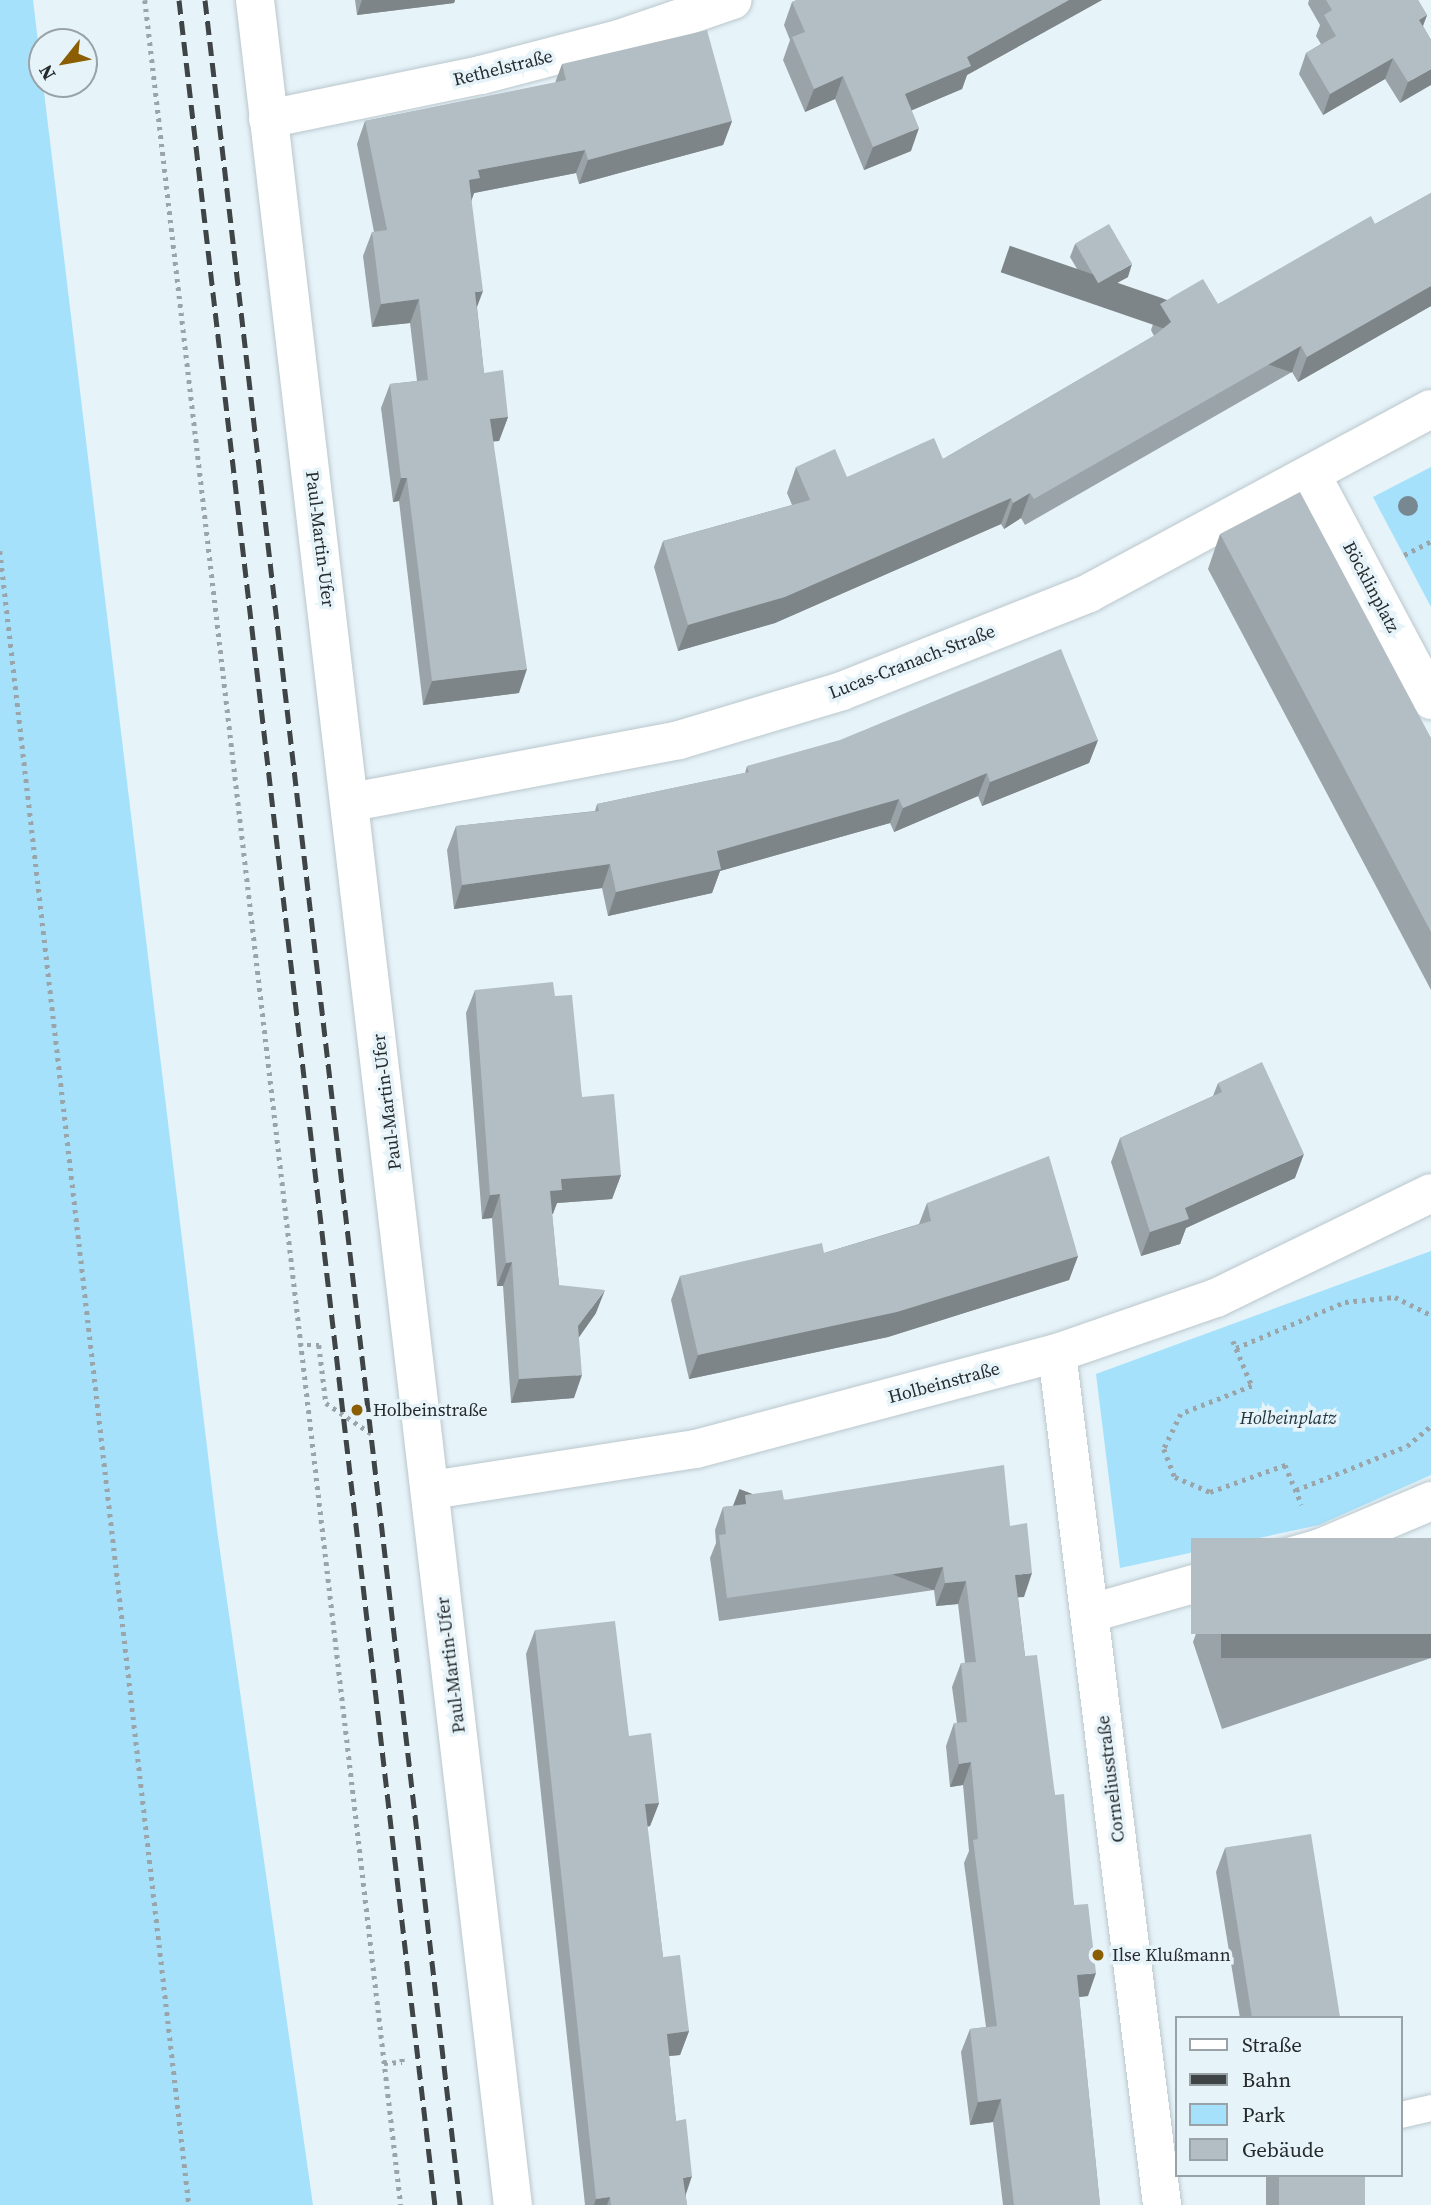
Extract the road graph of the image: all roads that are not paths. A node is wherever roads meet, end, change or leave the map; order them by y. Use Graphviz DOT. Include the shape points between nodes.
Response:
graph roads {
  1 [pos="255,0"];
  2 [pos="733,0"];
  3 [pos="268,119"];
  4 [pos="1431,409"];
  5 [pos="1311,474"];
  6 [pos="1431,700"];
  7 [pos="352,802"];
  8 [pos="1431,1193"];
  9 [pos="1057,1353"];
  10 [pos="431,1490"];
  11 [pos="1431,1501"];
  12 [pos="1091,1614"];
  13 [pos="1431,2108"];
  14 [pos="1403,2115"];
  15 [pos="1165,2133"];
  16 [pos="513,2205"];
  17 [pos="1162,2205"];
  1 -- 3 [label="street, Paul-Martin-Ufer"];
  2 -- 3 [label="street, Rethelstraße" via="494,72"];
  3 -- 7 [label="street, Paul-Martin-Ufer"];
  4 -- 5 [label="street, Lucas-Cranach-Straße"];
  5 -- 6 [label="street, Böcklinplatz"];
  5 -- 7 [label="street, Lucas-Cranach-Straße" via="1089,593 842,691 679,740"];
  7 -- 10 [label="street, Paul-Martin-Ufer"];
  8 -- 9 [label="street, Holbeinstraße" via="1216,1298"];
  9 -- 10 [label="street, Holbeinstraße" via="696,1449"];
  9 -- 12 [label="street, Corneliusstraße"];
  10 -- 16 [label="street, Paul-Martin-Ufer"];
  11 -- 12 [label="street" via="1320,1548"];
  12 -- 15 [label="street, Corneliusstraße"];
  13 -- 14 [label="lane"];
  15 -- 17 [label="street, Corneliusstraße"];
}
